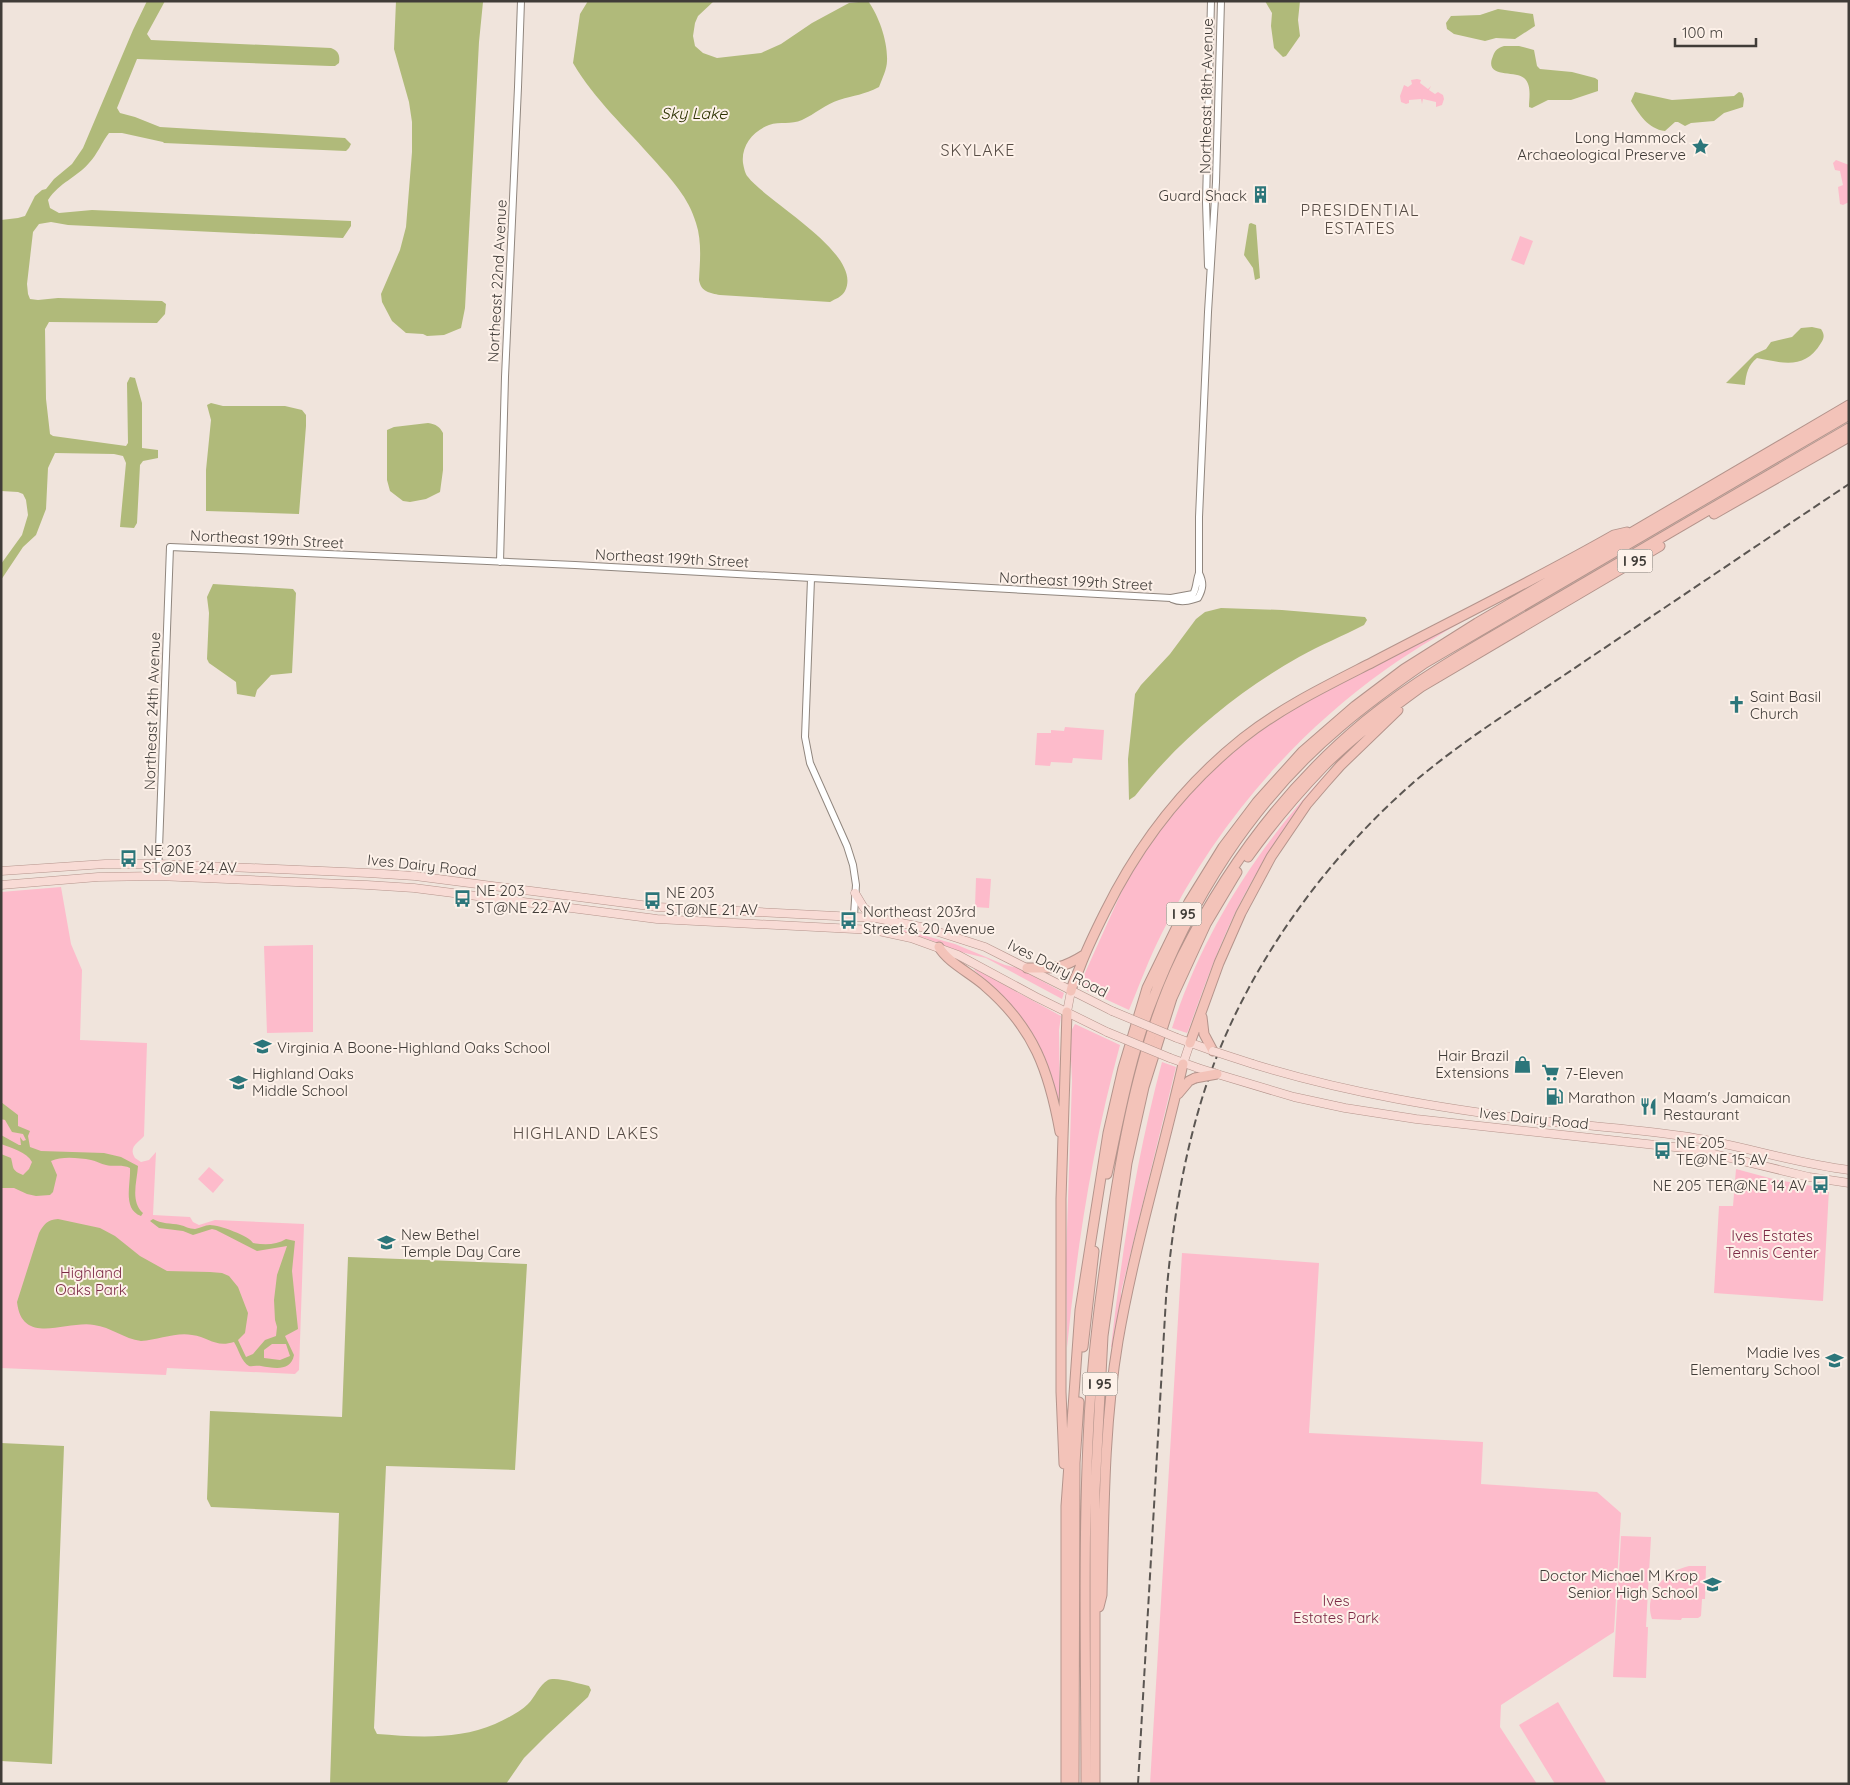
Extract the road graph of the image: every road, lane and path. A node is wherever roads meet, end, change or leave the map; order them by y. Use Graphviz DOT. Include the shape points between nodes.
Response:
graph roads {
  1 [pos="521,1"];
  2 [pos="1211,1"];
  3 [pos="1221,1"];
  4 [pos="1208,312"];
  5 [pos="1849,405"];
  6 [pos="1849,415"];
  7 [pos="1849,428"];
  8 [pos="1849,437"];
  9 [pos="1641,527"];
  10 [pos="170,547"];
  11 [pos="500,562"];
  12 [pos="810,579"];
  13 [pos="1171,598"];
  14 [pos="1421,687"];
  15 [pos="159,864"];
  16 [pos="1,872"];
  17 [pos="158,876"];
  18 [pos="1,885"];
  19 [pos="855,893"];
  20 [pos="854,915"];
  21 [pos="876,918"];
  22 [pos="853,928"];
  23 [pos="939,947"];
  24 [pos="1084,955"];
  25 [pos="1027,968"];
  26 [pos="1071,991"];
  27 [pos="1066,1012"];
  28 [pos="1202,1012"];
  29 [pos="1190,1043"];
  30 [pos="1210,1050"];
  31 [pos="1183,1064"];
  32 [pos="1217,1074"];
  33 [pos="1177,1094"];
  34 [pos="1062,1145"];
  35 [pos="1849,1170"];
  36 [pos="1849,1183"];
  37 [pos="1066,1506"];
  38 [pos="1095,1624"];
  39 [pos="1066,1784"];
  40 [pos="1074,1784"];
  41 [pos="1086,1784"];
  42 [pos="1095,1784"];
  1 -- 11 [label="street, Northeast 22nd Avenue"];
  2 -- 4 [label="street, Northeast 18th Avenue" via="1206,202"];
  3 -- 4 [label="street, Northeast 18th Avenue" via="1216,202"];
  4 -- 13 [label="street, Northeast 18th Avenue" via="1199,574 1193,594"];
  5 -- 9 [label="highway, I 95"];
  6 -- 40 [label="highway" via="1425,663 1389,688 1339,727 1300,764 1250,822 1207,884 1177,941 1130,1068 1094,1250 1075,1463"];
  7 -- 41 [label="highway" via="1486,641 1409,688 1368,718 1291,792 1260,829 1215,894 1181,958 1145,1057 1119,1173 1102,1280 1088,1442"];
  8 -- 14 [label="highway, I 95"];
  9 -- 24 [label="highway" via="1614,535 1316,692 1275,715 1242,739 1192,785 1147,839 1119,882"];
  9 -- 37 [label="highway, I 95" via="1404,668 1355,706 1302,752 1257,802 1223,847 1189,902 1147,988 1108,1133 1080,1310"];
  10 -- 11 [label="street, Northeast 199th Street"];
  10 -- 15 [label="street, Northeast 24th Avenue"];
  11 -- 12 [label="street, Northeast 199th Street"];
  12 -- 13 [label="street, Northeast 199th Street"];
  12 -- 19 [label="street" via="805,737 810,764 853,865"];
  14 -- 28 [label="highway" via="1340,766 1292,825 1263,870 1241,913"];
  14 -- 38 [label="highway, I 95" via="1324,765 1279,815 1238,870 1206,924 1172,998 1144,1088 1127,1163 1105,1317 1096,1490"];
  15 -- 16 [label="main road, Ives Dairy Road" via="76,865"];
  15 -- 17 [label="street, Northeast 24th Avenue"];
  15 -- 20 [label="main road, Ives Dairy Road" via="415,876 657,907"];
  17 -- 18 [label="main road, Ives Dairy Road" via="104,876"];
  17 -- 22 [label="main road, Ives Dairy Road" via="414,888 657,919"];
  19 -- 20 [label="street"];
  19 -- 21 [label="main road" via="864,908"];
  20 -- 21 [label="main road, Ives Dairy Road"];
  20 -- 22 [label="main road"];
  21 -- 25 [label="main road, Ives Dairy Road" via="967,940"];
  22 -- 23 [label="main road, Ives Dairy Road" via="902,935"];
  23 -- 27 [label="main road, Ives Dairy Road"];
  23 -- 34 [label="highway" via="943,955 1000,1000 1027,1034 1051,1086"];
  24 -- 25 [label="highway" via="1055,969"];
  24 -- 26 [label="highway"];
  25 -- 26 [label="main road, Ives Dairy Road"];
  26 -- 27 [label="main road"];
  26 -- 29 [label="main road, Ives Dairy Road, bridge"];
  27 -- 31 [label="main road, Ives Dairy Road, bridge"];
  27 -- 34 [label="highway"];
  28 -- 29 [label="highway"];
  28 -- 30 [label="highway"];
  29 -- 30 [label="main road, Ives Dairy Road"];
  29 -- 31 [label="main road"];
  30 -- 35 [label="main road, Ives Dairy Road, bridge" via="1335,1086 1410,1101 1682,1136"];
  31 -- 32 [label="main road, Ives Dairy Road, bridge"];
  31 -- 33 [label="highway"];
  32 -- 33 [label="highway, bridge" via="1195,1078"];
  32 -- 36 [label="main road, Ives Dairy Road" via="1317,1102 1416,1119 1693,1149 1809,1177"];
  33 -- 38 [label="highway" via="1132,1272 1118,1342 1104,1471 1102,1595"];
  34 -- 37 [label="highway" via="1061,1392"];
  37 -- 39 [label="highway, I 95"];
  38 -- 42 [label="highway, I 95"];
}
